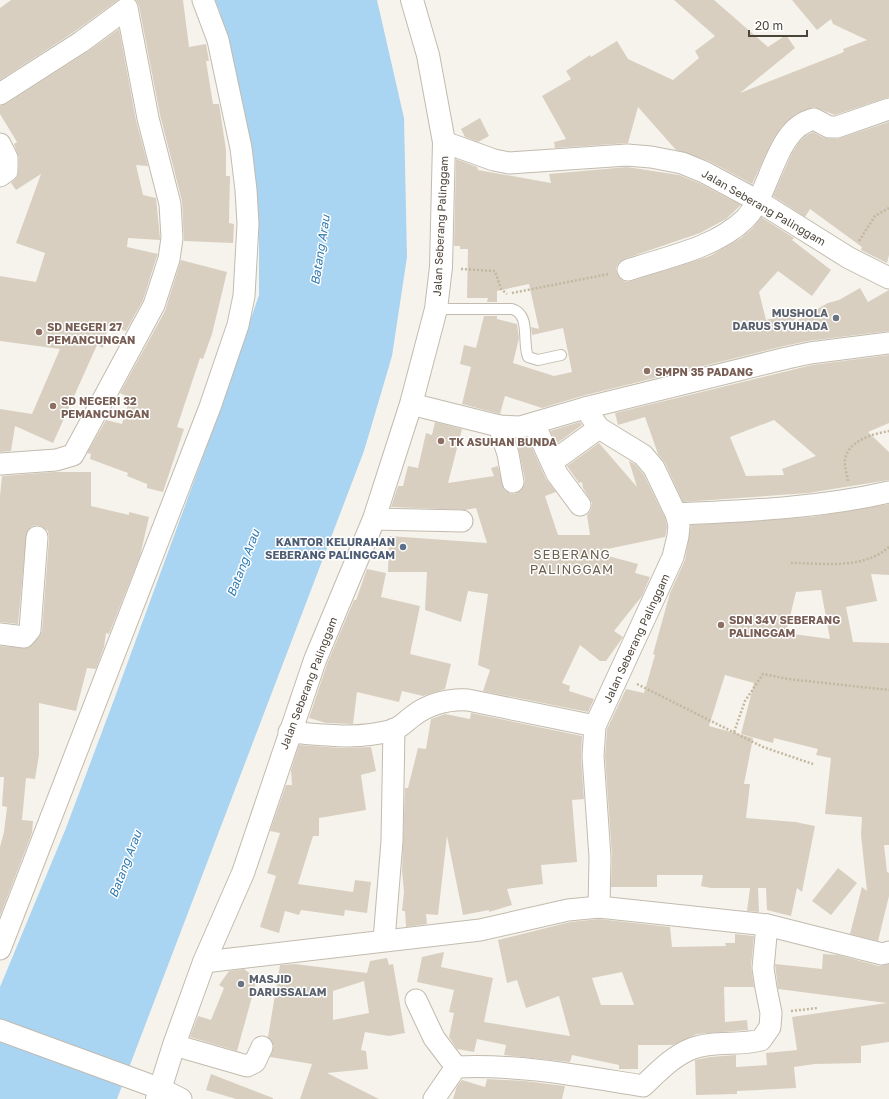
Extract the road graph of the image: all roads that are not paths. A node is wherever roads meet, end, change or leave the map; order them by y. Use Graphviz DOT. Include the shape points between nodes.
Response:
graph roads {
  1 [pos="203,0"];
  2 [pos="412,0"];
  3 [pos="128,4"];
  4 [pos="0,94"];
  5 [pos="889,109"];
  6 [pos="444,142"];
  7 [pos="0,144"];
  8 [pos="0,176"];
  9 [pos="758,201"];
  10 [pos="628,270"];
  11 [pos="889,278"];
  12 [pos="436,309"];
  13 [pos="889,343"];
  14 [pos="561,355"];
  15 [pos="411,404"];
  16 [pos="585,408"];
  17 [pos="534,424"];
  18 [pos="499,426"];
  19 [pos="599,428"];
  20 [pos="552,462"];
  21 [pos="0,464"];
  22 [pos="513,482"];
  23 [pos="889,492"];
  24 [pos="580,505"];
  25 [pos="676,514"];
  26 [pos="374,519"];
  27 [pos="462,520"];
  28 [pos="37,538"];
  29 [pos="0,634"];
  30 [pos="595,726"];
  31 [pos="394,729"];
  32 [pos="289,732"];
  33 [pos="599,907"];
  34 [pos="767,925"];
  35 [pos="384,940"];
  36 [pos="0,949"];
  37 [pos="889,952"];
  38 [pos="204,962"];
  39 [pos="416,1000"];
  40 [pos="0,1030"];
  41 [pos="174,1044"];
  42 [pos="262,1047"];
  43 [pos="456,1067"];
  44 [pos="153,1090"];
  45 [pos="644,1092"];
  46 [pos="181,1099"];
  47 [pos="434,1099"];
  1 -- 36 [label="street" via="218,40 242,155 246,190 248,224 244,296 238,325 210,407"];
  2 -- 6 [label="street, Jalan Seberang Palinggam" via="428,56"];
  3 -- 4 [label="street" via="81,42"];
  3 -- 21 [label="street" via="148,118 170,204 172,238 169,259 154,305 73,455 56,460"];
  5 -- 9 [label="street" via="837,127 829,127 814,119 796,128 786,140"];
  6 -- 9 [label="street, Jalan Seberang Palinggam" via="509,163 627,155 666,159 694,167"];
  6 -- 12 [label="street, Jalan Seberang Palinggam" via="441,267"];
  7 -- 8 [label="street" via="7,158 8,167 4,175"];
  9 -- 10 [label="street" via="745,218 722,236"];
  9 -- 11 [label="street, Jalan Seberang Palinggam" via="849,258"];
  12 -- 14 [label="lane" via="518,311 523,317 528,357 538,360"];
  12 -- 15 [label="street, Jalan Seberang Palinggam"];
  13 -- 16 [label="street" via="810,353"];
  15 -- 18 [label="street"];
  15 -- 26 [label="street, Jalan Seberang Palinggam"];
  16 -- 17 [label="street"];
  16 -- 19 [label="street, Jalan Seberang Palinggam"];
  17 -- 18 [label="street" via="512,428"];
  17 -- 20 [label="street"];
  18 -- 22 [label="street"];
  19 -- 20 [label="street"];
  19 -- 25 [label="street, Jalan Seberang Palinggam" via="649,460"];
  20 -- 24 [label="street" via="562,483"];
  23 -- 25 [label="street" via="852,500 756,510"];
  25 -- 30 [label="street, Jalan Seberang Palinggam" via="678,536 673,557"];
  26 -- 27 [label="street"];
  26 -- 32 [label="street, Jalan Seberang Palinggam" via="315,660"];
  28 -- 29 [label="street" via="30,630 24,637"];
  30 -- 31 [label="street" via="468,700 454,700 429,707"];
  30 -- 33 [label="street, Jalan Seberang Palinggam" via="593,756 600,857"];
  31 -- 32 [label="street" via="349,738"];
  31 -- 35 [label="street" via="392,842"];
  32 -- 38 [label="street, Jalan Seberang Palinggam" via="243,873"];
  33 -- 34 [label="street"];
  33 -- 35 [label="street" via="568,910 480,930"];
  34 -- 37 [label="street" via="882,954"];
  34 -- 45 [label="street" via="763,968 771,1013 770,1027 761,1040 692,1048 675,1058"];
  35 -- 38 [label="street"];
  38 -- 41 [label="street, Jalan Seberang Palinggam"];
  39 -- 43 [label="street" via="434,1038"];
  40 -- 44 [label="street"];
  41 -- 42 [label="street" via="248,1066 255,1062"];
  41 -- 44 [label="street, Jalan Seberang Palinggam"];
  43 -- 45 [label="street" via="536,1069"];
  43 -- 47 [label="street"];
  44 -- 46 [label="street"];
}
